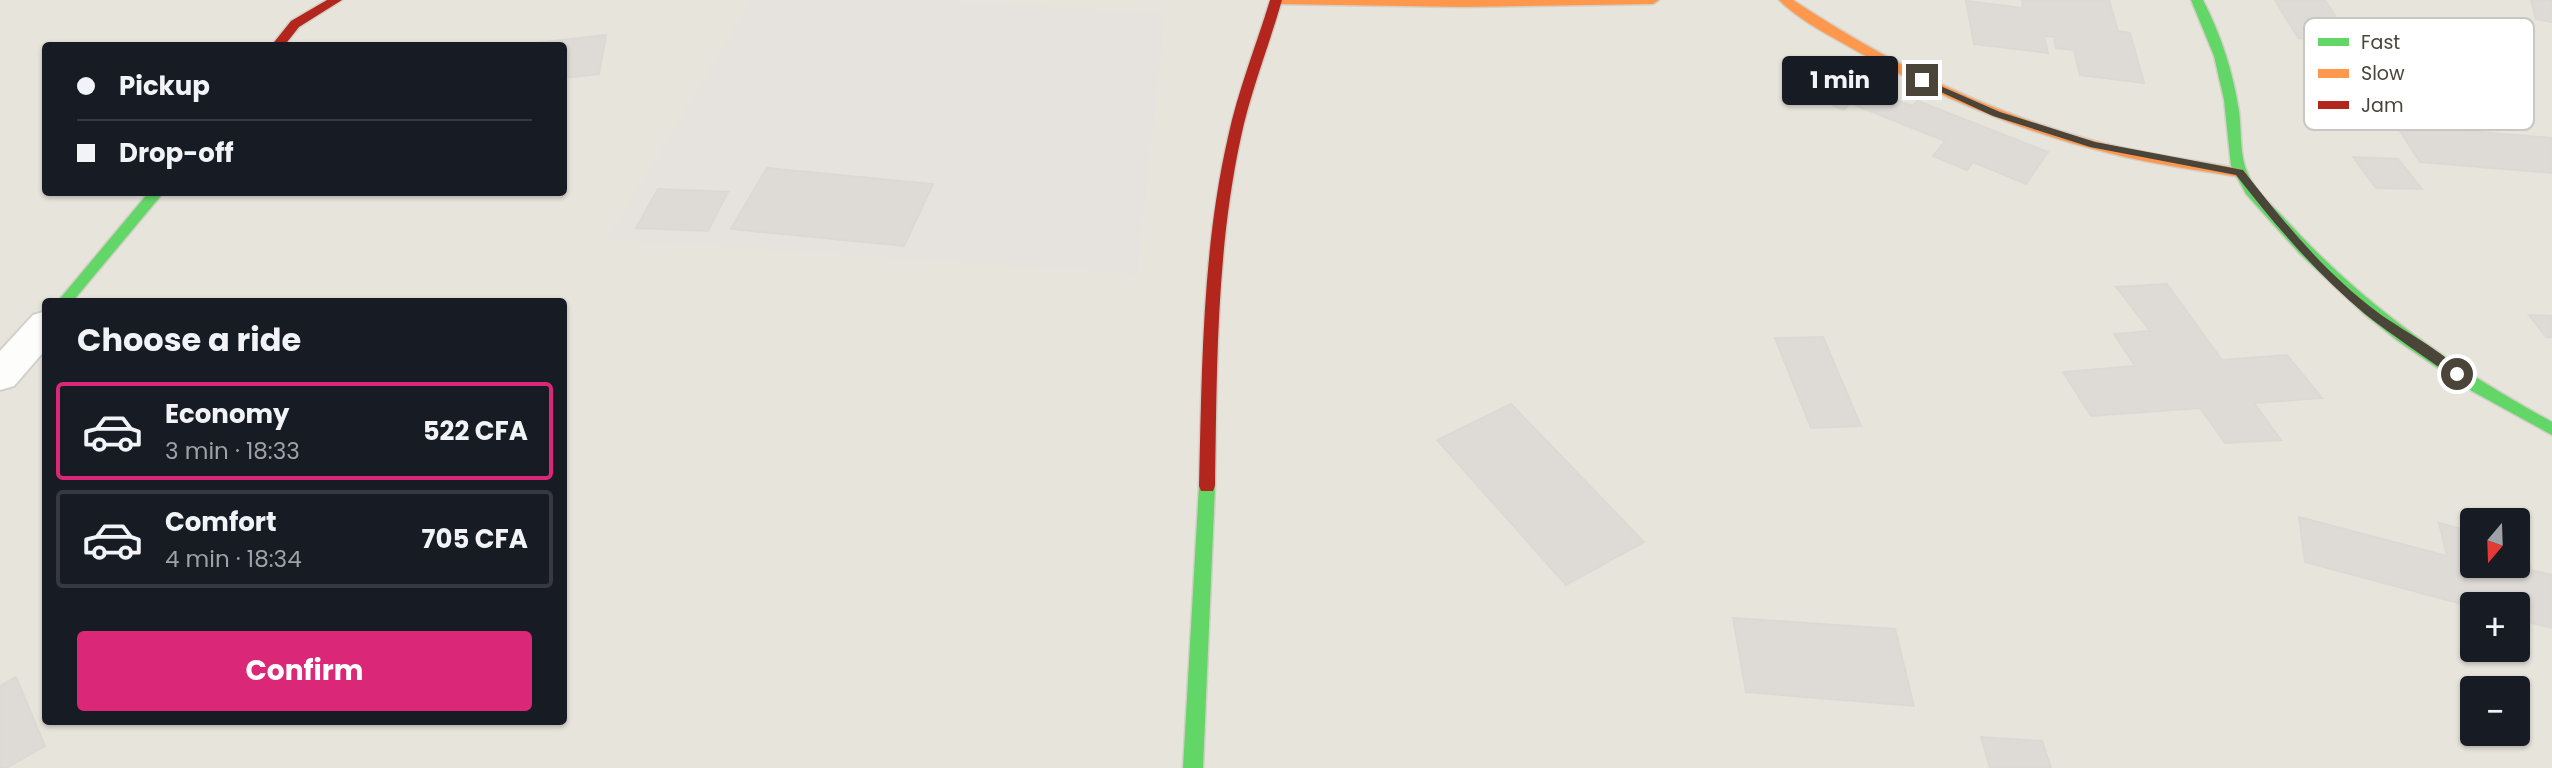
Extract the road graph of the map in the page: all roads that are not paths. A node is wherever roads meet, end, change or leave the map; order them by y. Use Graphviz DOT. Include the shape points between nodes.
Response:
graph roads {
  1 [pos="336,0"];
  2 [pos="1277,0"];
  3 [pos="1653,0"];
  4 [pos="1786,0"];
  5 [pos="2197,0"];
  6 [pos="280,42"];
  7 [pos="2240,173"];
  8 [pos="154,196"];
  9 [pos="68,298"];
  10 [pos="42,329"];
  11 [pos="0,376"];
  12 [pos="2552,429"];
  13 [pos="1194,768"];
  1 -- 6 [label="street" via="295,24"];
  2 -- 3 [label="street"];
  2 -- 13 [label="street" via="1240,112 1230,158 1215,292"];
  4 -- 7 [label="street" via="1825,29 1897,69 1997,114 2094,145"];
  5 -- 7 [label="street" via="2214,29 2224,62"];
  7 -- 12 [label="street" via="2280,224 2370,312 2438,362"];
  8 -- 9 [label="street"];
  10 -- 11 [label="street"];
}
